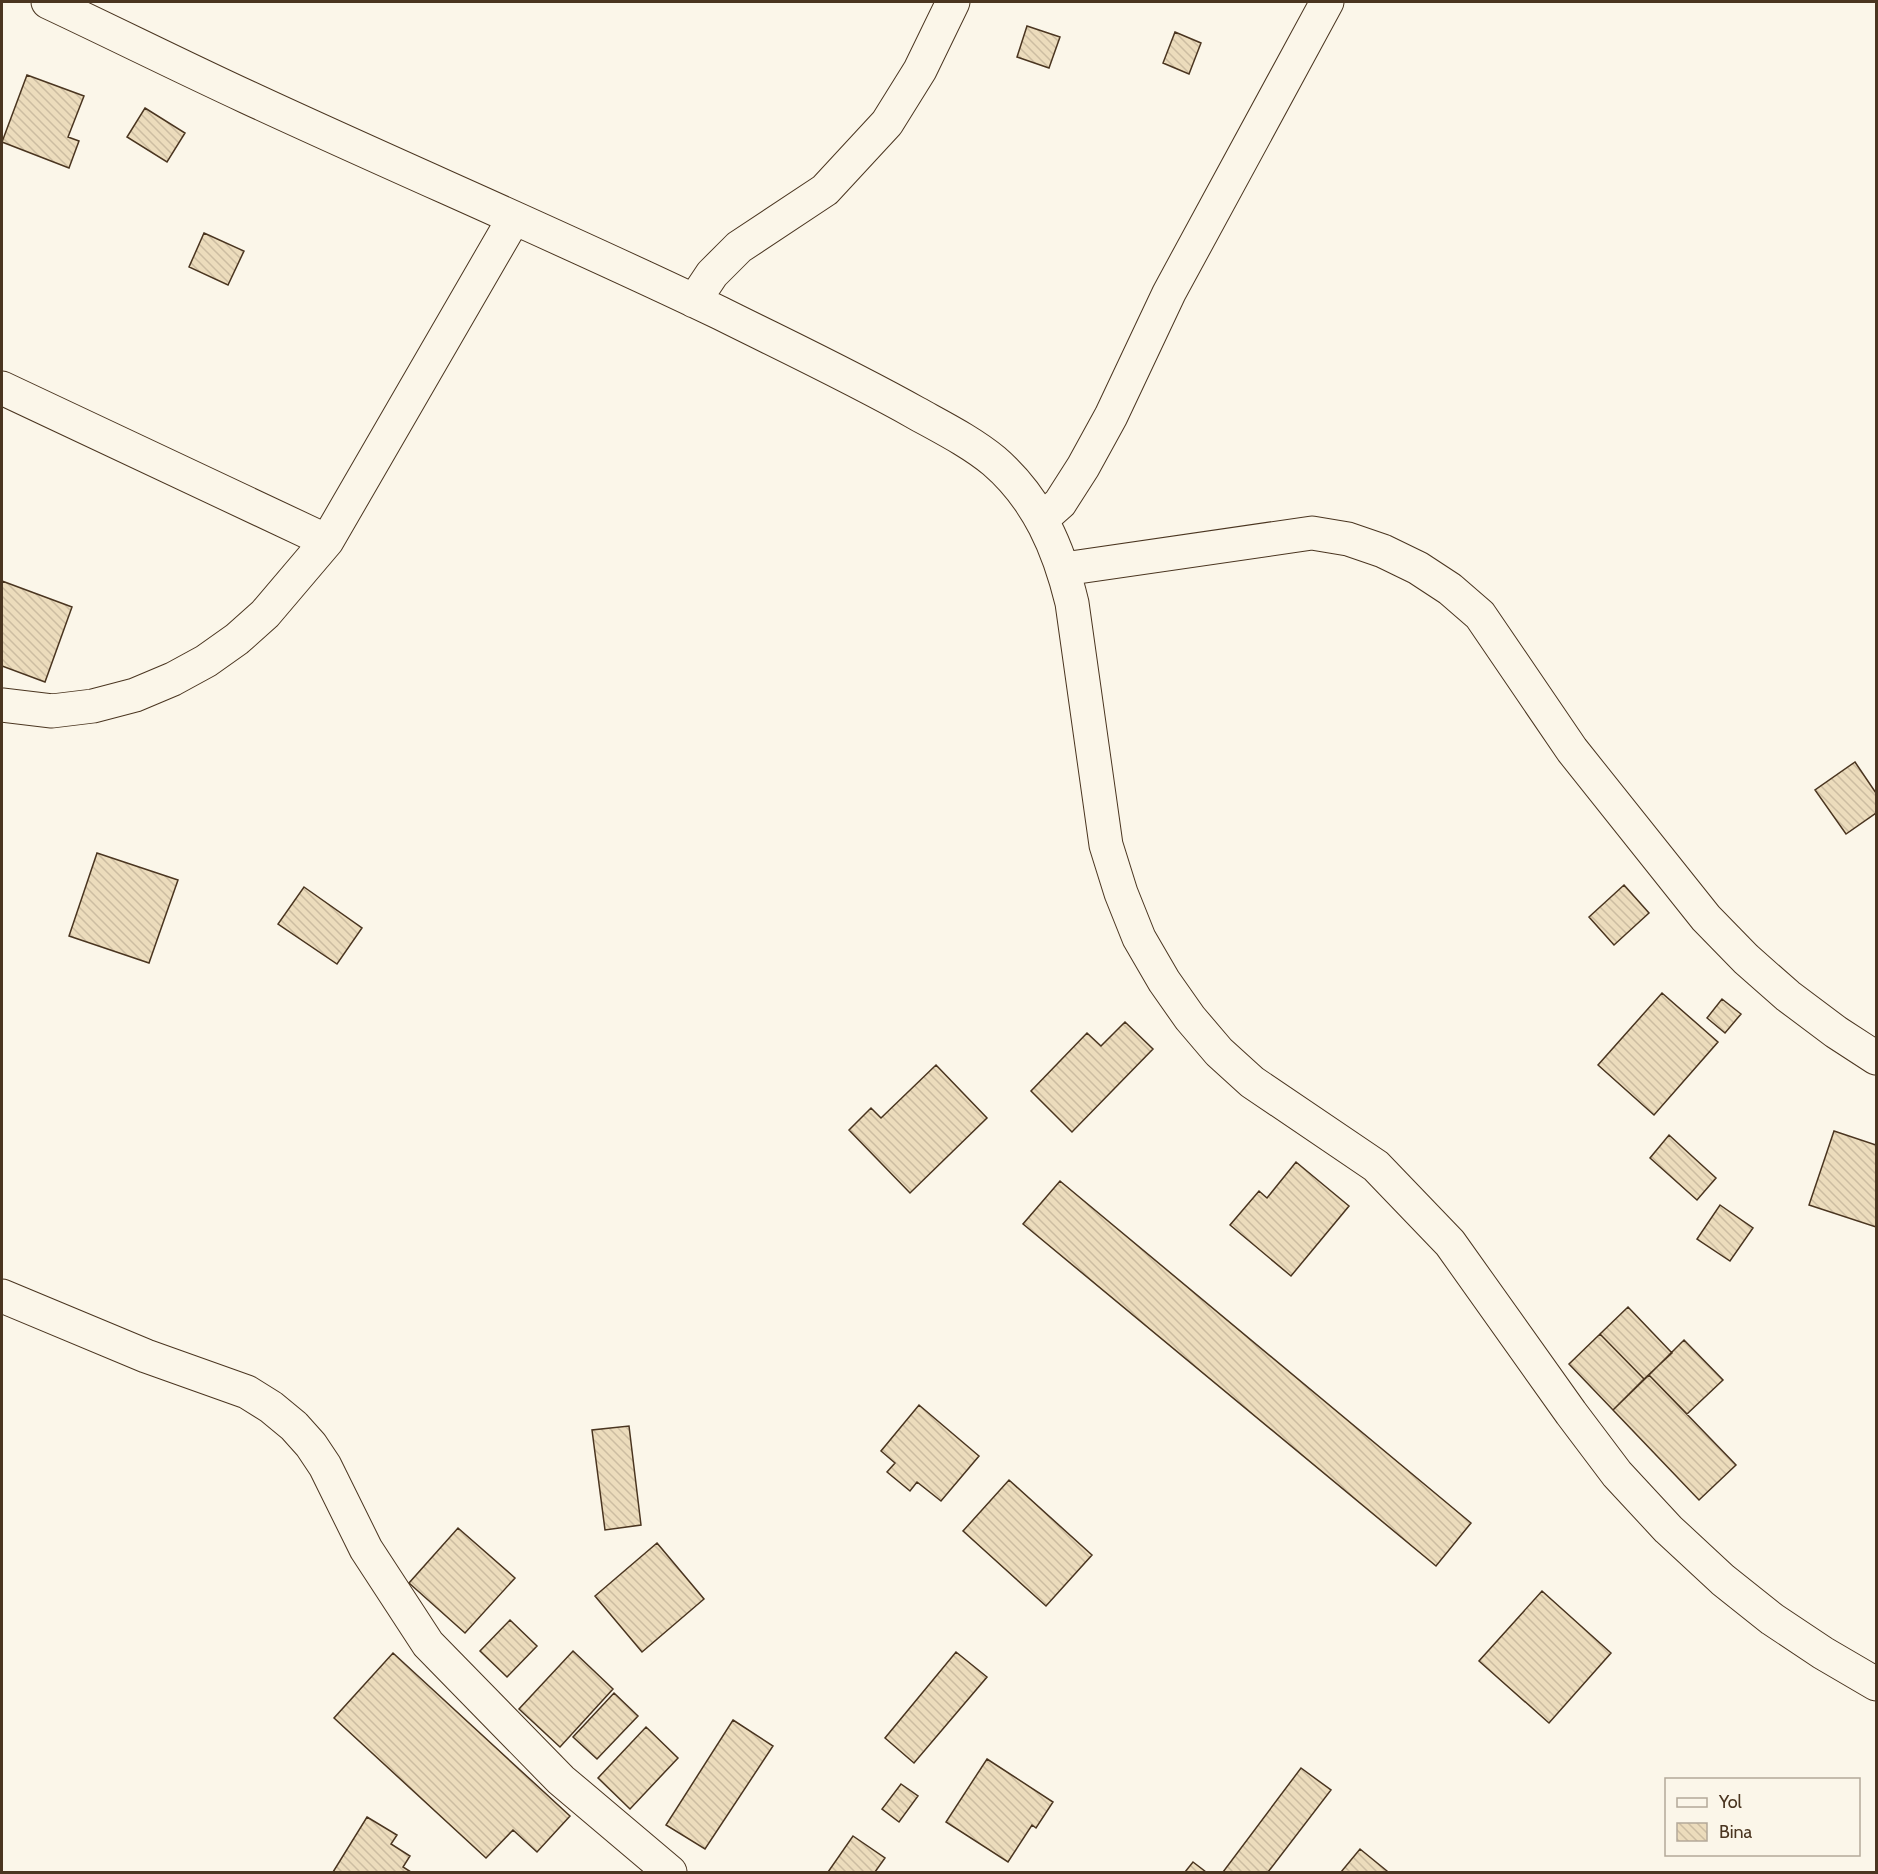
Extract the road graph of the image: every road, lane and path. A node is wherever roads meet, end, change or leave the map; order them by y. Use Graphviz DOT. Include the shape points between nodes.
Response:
graph roads {
  1 [pos="48,2"];
  2 [pos="953,2"];
  3 [pos="1327,2"];
  4 [pos="514,218"];
  5 [pos="694,301"];
  6 [pos="2,388"];
  7 [pos="1042,519"];
  8 [pos="327,541"];
  9 [pos="1064,569"];
  10 [pos="2,705"];
  11 [pos="1876,1058"];
  12 [pos="2,1296"];
  13 [pos="1876,1684"];
  14 [pos="670,1872"];
  1 -- 4 [label="street"];
  2 -- 5 [label="street" via="920,70 888,123 825,190 739,247 712,274"];
  3 -- 7 [label="street" via="1169,294 1083,467 1060,503"];
  4 -- 5 [label="street"];
  4 -- 8 [label="street"];
  5 -- 7 [label="street" via="855,379 972,444 1016,483"];
  6 -- 8 [label="street"];
  7 -- 9 [label="street"];
  8 -- 10 [label="street" via="265,614 206,661 173,679 135,695 93,706 52,711"];
  9 -- 11 [label="street" via="1312,533 1383,551 1418,568 1480,615 1572,750 1706,918 1788,996"];
  9 -- 13 [label="street" via="1106,845 1139,938 1190,1018 1252,1082 1376,1166 1450,1243 1617,1474 1668,1529 1723,1581 1772,1619"];
  12 -- 14 [label="street" via="146,1356 247,1392 286,1419 325,1466 366,1549 429,1644 561,1780"];
}
